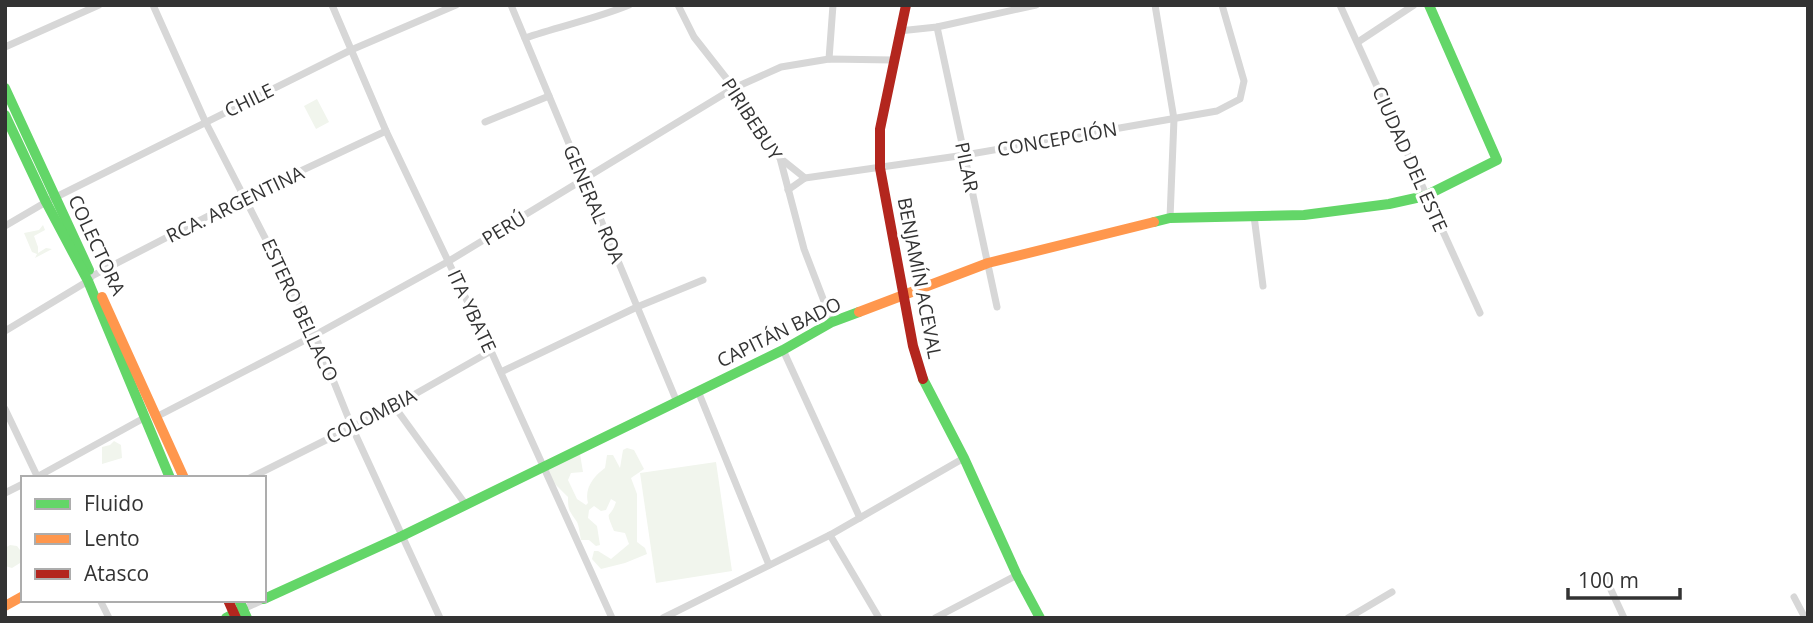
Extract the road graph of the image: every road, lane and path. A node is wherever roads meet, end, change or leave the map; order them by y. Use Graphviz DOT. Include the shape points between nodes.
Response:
graph roads {
  1 [pos="99,5"];
  2 [pos="153,5"];
  3 [pos="332,5"];
  4 [pos="456,5"];
  5 [pos="511,5"];
  6 [pos="629,5"];
  7 [pos="678,5"];
  8 [pos="833,5"];
  9 [pos="906,5"];
  10 [pos="1036,5"];
  11 [pos="1155,5"];
  12 [pos="1222,5"];
  13 [pos="1340,5"];
  14 [pos="1415,5"];
  15 [pos="1429,5"];
  16 [pos="937,27"];
  17 [pos="899,31"];
  18 [pos="525,38"];
  19 [pos="1358,42"];
  20 [pos="5,47"];
  21 [pos="351,50"];
  22 [pos="829,59"];
  23 [pos="893,60"];
  24 [pos="5,88"];
  25 [pos="734,88"];
  26 [pos="549,96"];
  27 [pos="5,115"];
  28 [pos="1174,118"];
  29 [pos="205,121"];
  30 [pos="485,122"];
  31 [pos="386,131"];
  32 [pos="16,138"];
  33 [pos="5,144"];
  34 [pos="965,155"];
  35 [pos="780,159"];
  36 [pos="880,168"];
  37 [pos="806,178"];
  38 [pos="584,180"];
  39 [pos="788,190"];
  40 [pos="1425,196"];
  41 [pos="246,197"];
  42 [pos="51,200"];
  43 [pos="1254,216"];
  44 [pos="1170,218"];
  45 [pos="5,226"];
  46 [pos="449,261"];
  47 [pos="988,264"];
  48 [pos="90,278"];
  49 [pos="703,280"];
  50 [pos="1263,286"];
  51 [pos="904,296"];
  52 [pos="637,307"];
  53 [pos="997,307"];
  54 [pos="1480,313"];
  55 [pos="832,322"];
  56 [pos="5,331"];
  57 [pos="315,335"];
  58 [pos="783,350"];
  59 [pos="491,351"];
  60 [pos="501,372"];
  61 [pos="698,391"];
  62 [pos="677,402"];
  63 [pos="394,406"];
  64 [pos="5,409"];
  65 [pos="156,417"];
  66 [pos="144,418"];
  67 [pos="352,427"];
  68 [pos="964,458"];
  69 [pos="542,468"];
  70 [pos="37,476"];
  71 [pos="39,476"];
  72 [pos="169,476"];
  73 [pos="183,476"];
  74 [pos="254,476"];
  75 [pos="21,485"];
  76 [pos="5,493"];
  77 [pos="466,505"];
  78 [pos="860,518"];
  79 [pos="830,535"];
  80 [pos="402,536"];
  81 [pos="769,565"];
  82 [pos="1017,575"];
  83 [pos="1606,579"];
  84 [pos="1392,592"];
  85 [pos="21,597"];
  86 [pos="1794,597"];
  87 [pos="266,599"];
  88 [pos="101,602"];
  89 [pos="259,602"];
  90 [pos="5,606"];
  91 [pos="238,613"];
  92 [pos="108,618"];
  93 [pos="440,618"];
  94 [pos="612,618"];
  95 [pos="663,618"];
  96 [pos="879,618"];
  97 [pos="935,618"];
  98 [pos="1040,618"];
  99 [pos="1348,618"];
  100 [pos="1624,618"];
  101 [pos="1805,618"];
  1 -- 20 [label="street"];
  2 -- 29 [label="street, ESTERO BELLACO"];
  3 -- 21 [label="street, ITA YBATE"];
  4 -- 21 [label="street, CHILE"];
  5 -- 18 [label="street, GENERAL ROA"];
  6 -- 18 [label="street"];
  7 -- 25 [label="street, PIRIBEBUY" via="694,37"];
  8 -- 22 [label="street"];
  9 -- 17 [label="main road, BENJAMÍN ACEVAL"];
  10 -- 16 [label="street"];
  11 -- 28 [label="street"];
  12 -- 28 [label="street, CONCEPCIÓN" via="1244,81 1240,99 1217,111"];
  13 -- 19 [label="street, CIUDAD DEL ESTE"];
  14 -- 19 [label="street"];
  15 -- 40 [label="main road, CAPITÁN BADO" via="1497,160"];
  16 -- 17 [label="street"];
  16 -- 34 [label="street, PILAR"];
  17 -- 23 [label="main road, BENJAMÍN ACEVAL"];
  18 -- 26 [label="street, GENERAL ROA"];
  19 -- 40 [label="street, CIUDAD DEL ESTE"];
  21 -- 29 [label="street, CHILE"];
  21 -- 31 [label="street, ITA YBATE"];
  22 -- 23 [label="street, PERÚ"];
  22 -- 25 [label="street, PERÚ" via="781,67"];
  23 -- 36 [label="main road, BENJAMÍN ACEVAL" via="880,130"];
  24 -- 42 [label="main road, COLECTORA"];
  25 -- 35 [label="street, PIRIBEBUY"];
  25 -- 38 [label="street, PERÚ"];
  26 -- 30 [label="street"];
  26 -- 38 [label="street, GENERAL ROA"];
  27 -- 32 [label="main road"];
  28 -- 34 [label="street, CONCEPCIÓN"];
  28 -- 44 [label="street"];
  29 -- 41 [label="street, ESTERO BELLACO"];
  29 -- 42 [label="street, CHILE"];
  31 -- 41 [label="street, RCA. ARGENTINA"];
  31 -- 46 [label="street, ITA YBATE"];
  32 -- 33 [label="street"];
  32 -- 42 [label="main road"];
  34 -- 36 [label="street, CONCEPCIÓN"];
  34 -- 47 [label="street, PILAR"];
  35 -- 37 [label="street"];
  35 -- 39 [label="street, PIRIBEBUY"];
  36 -- 37 [label="street, CONCEPCIÓN"];
  36 -- 51 [label="main road, BENJAMÍN ACEVAL"];
  37 -- 39 [label="street"];
  38 -- 46 [label="street, PERÚ"];
  38 -- 52 [label="street, GENERAL ROA"];
  39 -- 55 [label="street, PIRIBEBUY" via="804,250"];
  40 -- 43 [label="main road, CAPITÁN BADO" via="1304,215"];
  40 -- 54 [label="street, CIUDAD DEL ESTE"];
  41 -- 48 [label="street, RCA. ARGENTINA"];
  41 -- 57 [label="street, ESTERO BELLACO"];
  42 -- 45 [label="street, CHILE"];
  42 -- 48 [label="main road"];
  43 -- 44 [label="main road, CAPITÁN BADO"];
  43 -- 50 [label="street"];
  44 -- 47 [label="main road, CAPITÁN BADO"];
  46 -- 57 [label="street, PERÚ"];
  46 -- 59 [label="street, ITA YBATE"];
  47 -- 51 [label="main road, CAPITÁN BADO"];
  47 -- 53 [label="street, PILAR"];
  48 -- 56 [label="street, RCA. ARGENTINA"];
  48 -- 65 [label="main road, COLECTORA"];
  48 -- 66 [label="main road"];
  49 -- 52 [label="street"];
  51 -- 55 [label="main road, CAPITÁN BADO"];
  51 -- 68 [label="main road, BENJAMÍN ACEVAL" via="923,380"];
  52 -- 60 [label="street"];
  52 -- 62 [label="street, GENERAL ROA"];
  55 -- 58 [label="main road, CAPITÁN BADO"];
  57 -- 65 [label="street, PERÚ"];
  57 -- 67 [label="street, ESTERO BELLACO"];
  58 -- 61 [label="main road, CAPITÁN BADO"];
  58 -- 78 [label="street"];
  59 -- 60 [label="street, ITA YBATE"];
  59 -- 63 [label="street, COLOMBIA"];
  60 -- 69 [label="street, ITA YBATE"];
  61 -- 62 [label="main road, CAPITÁN BADO"];
  61 -- 81 [label="street"];
  62 -- 69 [label="main road, CAPITÁN BADO"];
  63 -- 67 [label="street, COLOMBIA"];
  63 -- 77 [label="street"];
  64 -- 70 [label="street"];
  65 -- 73 [label="main road, COLECTORA"];
  66 -- 71 [label="street"];
  66 -- 72 [label="main road"];
  67 -- 74 [label="street, COLOMBIA"];
  67 -- 80 [label="street, ESTERO BELLACO"];
  68 -- 78 [label="street"];
  68 -- 82 [label="main road, BENJAMÍN ACEVAL"];
  69 -- 77 [label="main road, CAPITÁN BADO"];
  69 -- 94 [label="street, ITA YBATE"];
  75 -- 76 [label="street"];
  77 -- 80 [label="main road, CAPITÁN BADO"];
  78 -- 79 [label="street"];
  79 -- 81 [label="street"];
  79 -- 96 [label="street"];
  80 -- 87 [label="main road, CAPITÁN BADO"];
  80 -- 93 [label="street, ESTERO BELLACO"];
  81 -- 95 [label="street"];
  82 -- 97 [label="street"];
  82 -- 98 [label="main road, BENJAMÍN ACEVAL"];
  83 -- 100 [label="street"];
  84 -- 99 [label="street"];
  85 -- 90 [label="main road"];
  86 -- 101 [label="street"];
  88 -- 92 [label="street"];
  89 -- 91 [label="street, CAPITÁN BADO"];
}
